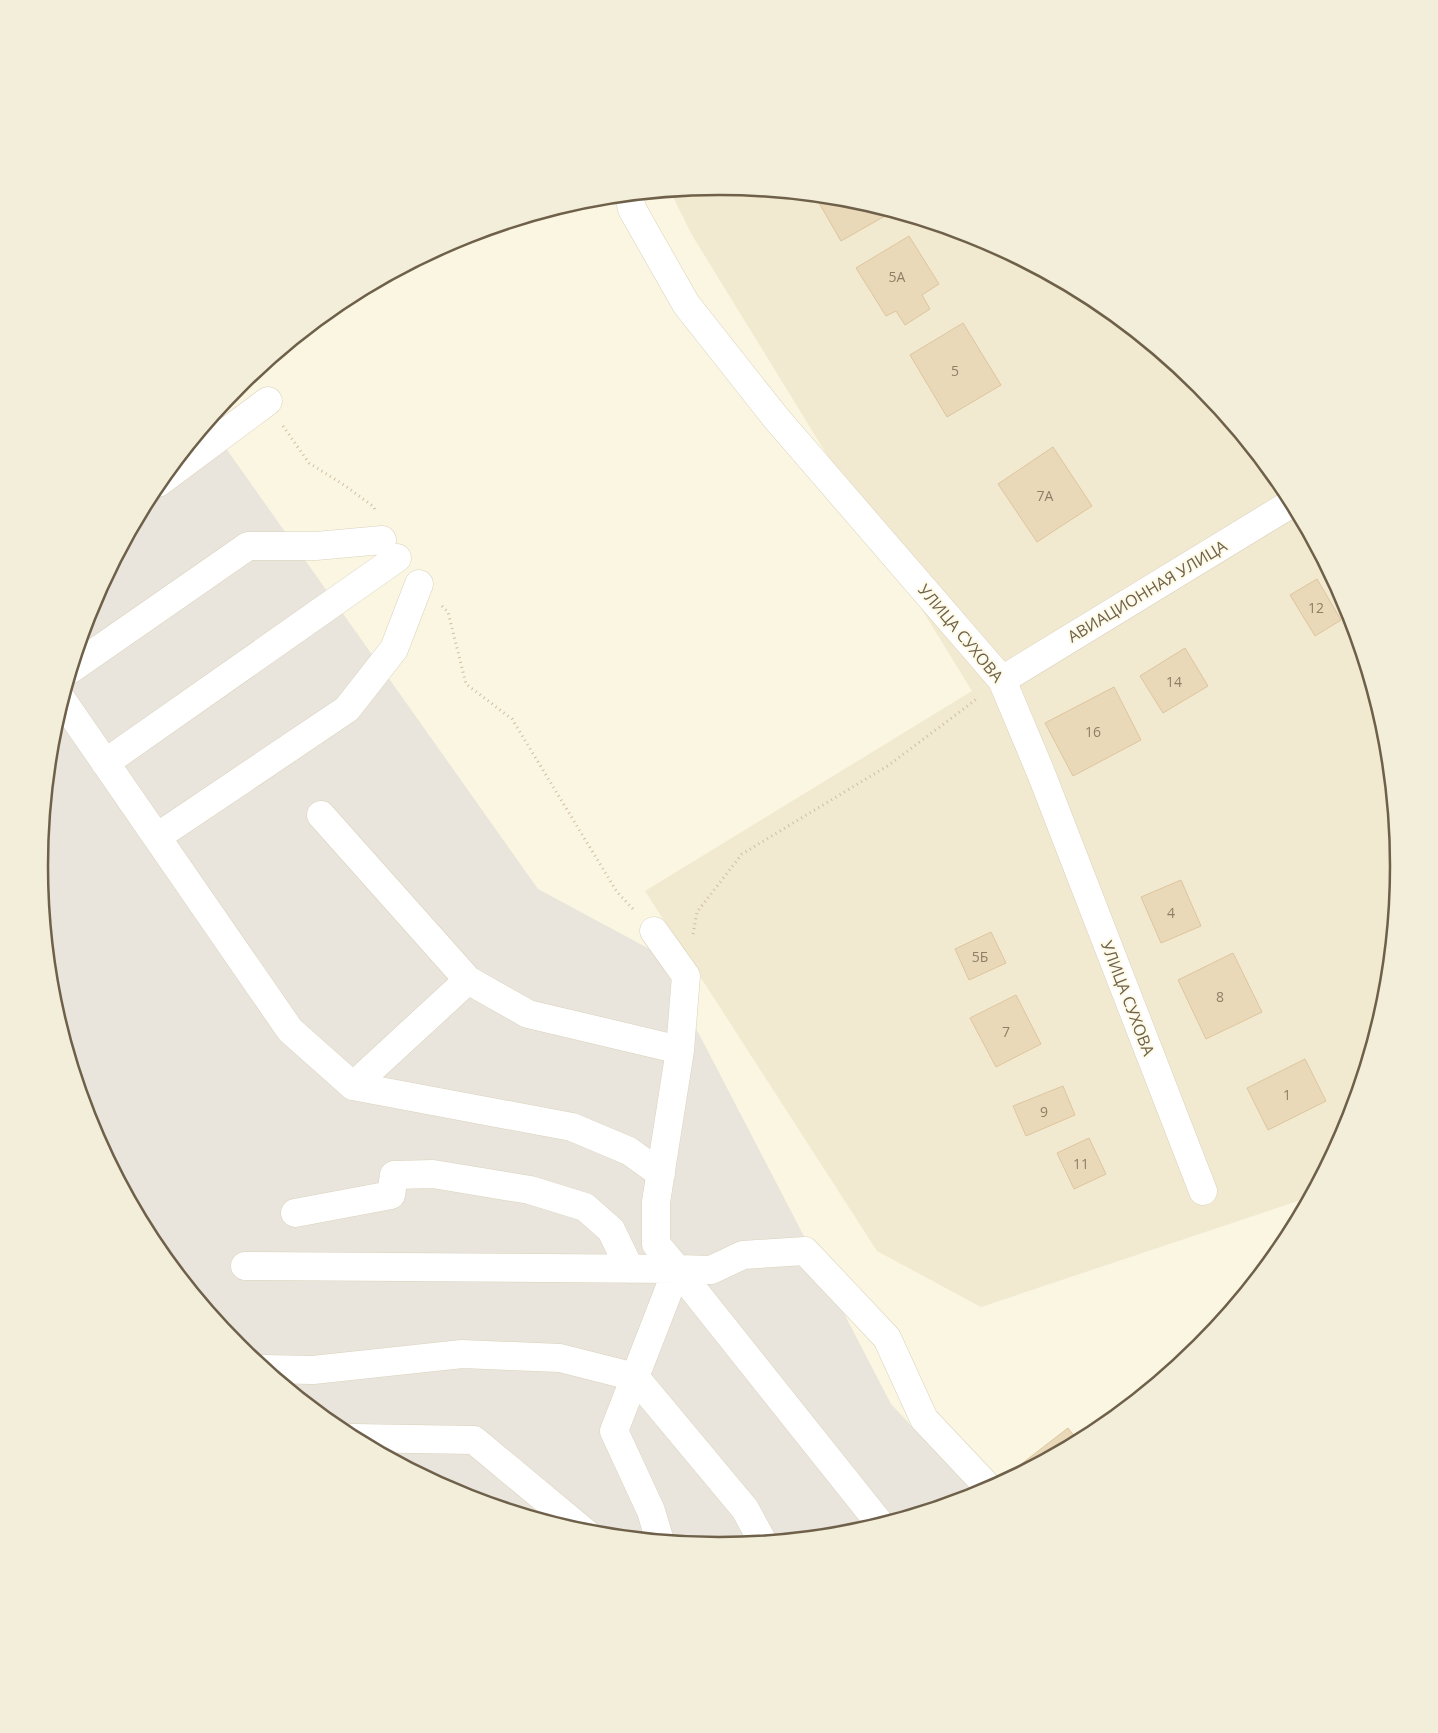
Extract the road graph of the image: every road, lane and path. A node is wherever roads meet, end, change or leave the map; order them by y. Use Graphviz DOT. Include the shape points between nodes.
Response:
graph roads {
  1 [pos="630,201"];
  2 [pos="268,401"];
  3 [pos="181,465"];
  4 [pos="1285,506"];
  5 [pos="390,549"];
  6 [pos="419,584"];
  7 [pos="79,664"];
  8 [pos="1002,680"];
  9 [pos="67,707"];
  10 [pos="106,763"];
  11 [pos="321,815"];
  12 [pos="157,837"];
  13 [pos="654,931"];
  14 [pos="686,976"];
  15 [pos="468,980"];
  16 [pos="680,1050"];
  17 [pos="354,1086"];
  18 [pos="661,1174"];
  19 [pos="1203,1190"];
  20 [pos="295,1212"];
  21 [pos="245,1266"];
  22 [pos="630,1269"];
  23 [pos="676,1269"];
  24 [pos="274,1369"];
  25 [pos="635,1377"];
  26 [pos="367,1438"];
  27 [pos="984,1483"];
  28 [pos="876,1519"];
  29 [pos="572,1521"];
  30 [pos="658,1535"];
  31 [pos="760,1537"];
  1 -- 8 [label="street, УЛИЦА СУХОВА" via="686,304 776,418"];
  2 -- 3 [label="street"];
  2 -- 5 [label="path" via="309,463 374,507"];
  4 -- 8 [label="street, АВИАЦИОННАЯ УЛИЦА"];
  5 -- 7 [label="street" via="248,546"];
  5 -- 10 [label="street"];
  6 -- 12 [label="street" via="394,649 347,709"];
  6 -- 13 [label="path" via="448,612 466,684 512,720 617,892"];
  8 -- 14 [label="path" via="889,765 742,854 697,912"];
  8 -- 19 [label="street, УЛИЦА СУХОВА"];
  9 -- 10 [label="street"];
  10 -- 12 [label="street"];
  11 -- 15 [label="street"];
  12 -- 17 [label="street" via="290,1030"];
  13 -- 14 [label="street"];
  14 -- 16 [label="street"];
  15 -- 16 [label="street" via="528,1014"];
  15 -- 17 [label="street"];
  16 -- 18 [label="street"];
  17 -- 18 [label="street" via="572,1127 628,1151"];
  18 -- 23 [label="street" via="656,1202 656,1244"];
  20 -- 22 [label="street" via="391,1195 394,1175 433,1174 530,1190 585,1207 611,1230"];
  21 -- 22 [label="street"];
  22 -- 23 [label="street"];
  23 -- 25 [label="street"];
  23 -- 27 [label="street" via="711,1270 743,1255 805,1251 887,1338 924,1419"];
  23 -- 28 [label="street"];
  24 -- 25 [label="street" via="313,1370 462,1354 560,1358"];
  25 -- 30 [label="street" via="614,1432 651,1511"];
  25 -- 31 [label="street" via="745,1509"];
  26 -- 29 [label="street" via="474,1440"];
}
